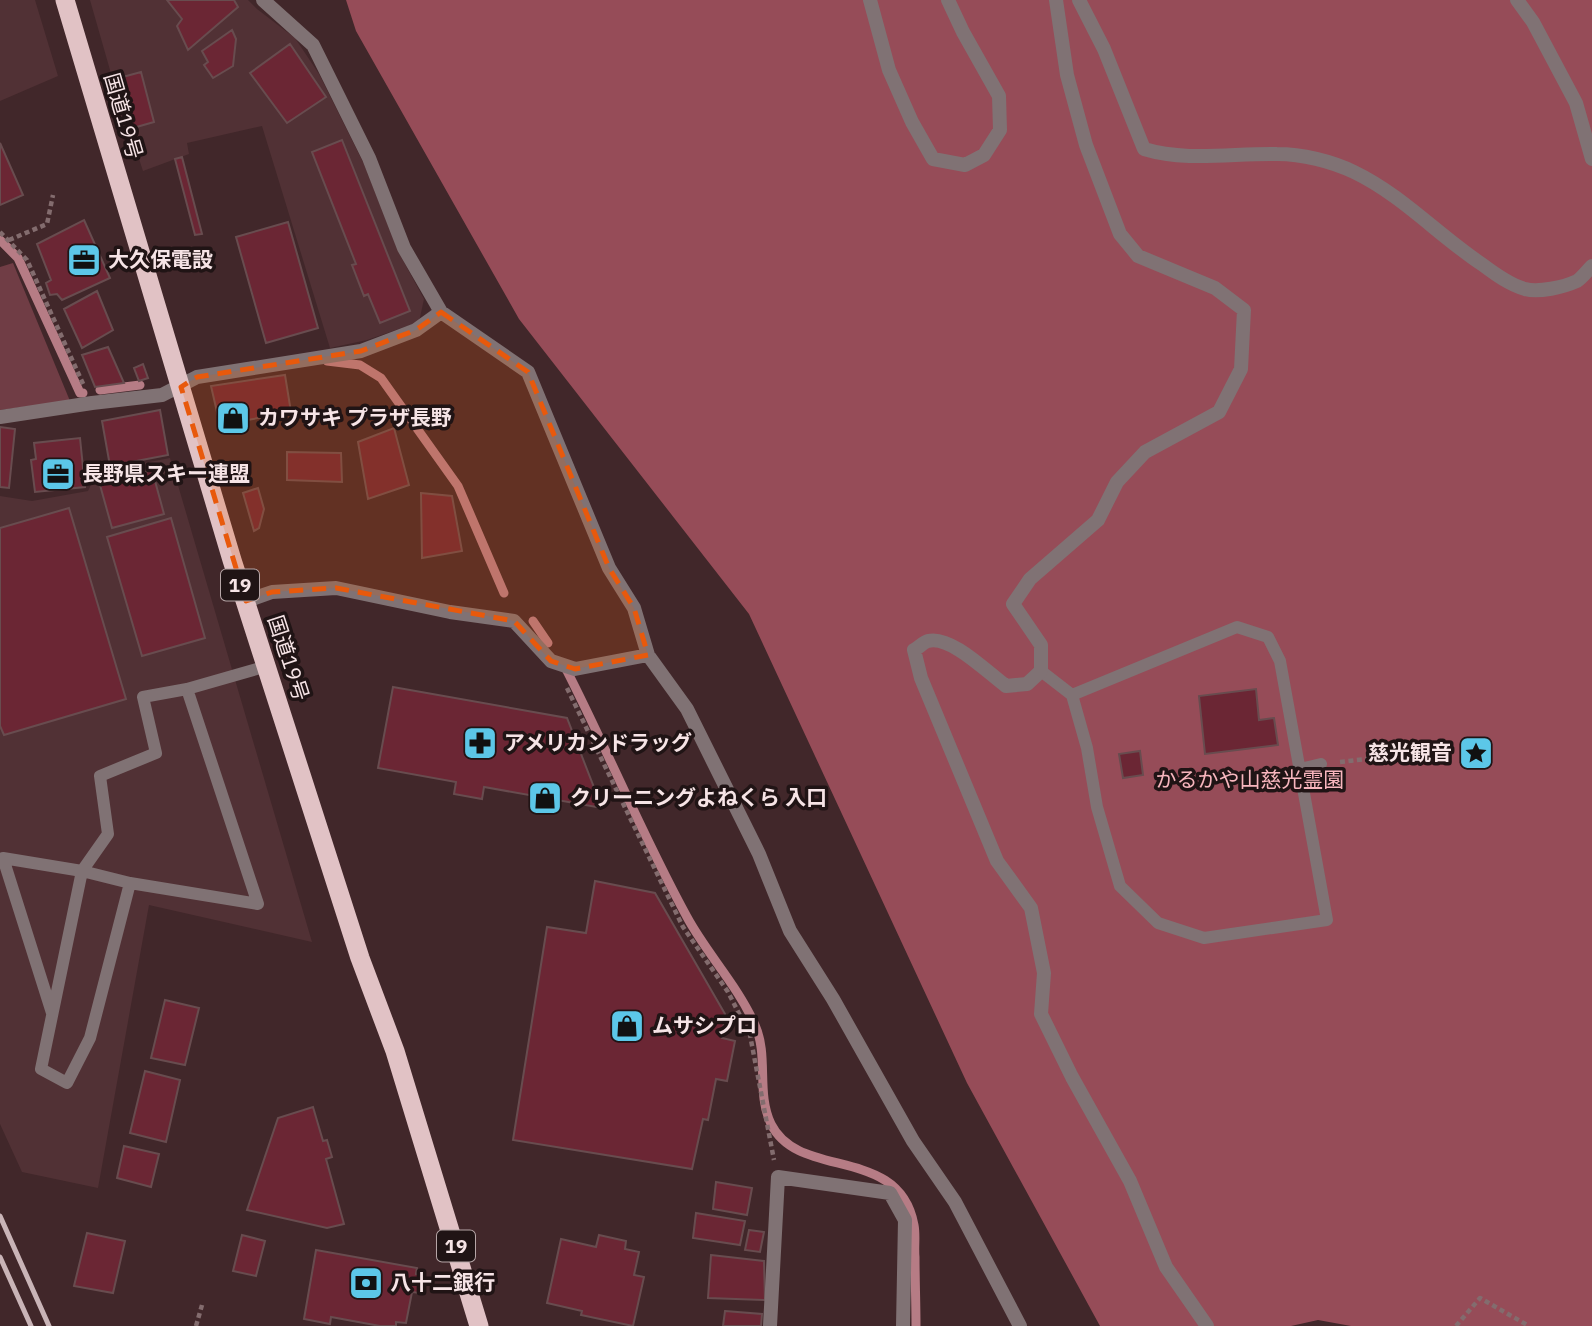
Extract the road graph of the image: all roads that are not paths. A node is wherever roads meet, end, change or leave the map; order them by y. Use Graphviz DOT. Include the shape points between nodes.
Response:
graph roads {
  1 [pos="65,0"];
  2 [pos="263,0"];
  3 [pos="870,0"];
  4 [pos="948,0"];
  5 [pos="1056,0"];
  6 [pos="1079,0"];
  7 [pos="1517,0"];
  8 [pos="1592,159"];
  9 [pos="1592,266"];
  10 [pos="441,312"];
  11 [pos="181,387"];
  12 [pos="0,417"];
  13 [pos="246,601"];
  14 [pos="648,655"];
  15 [pos="267,666"];
  16 [pos="1041,671"];
  17 [pos="187,689"];
  18 [pos="1072,695"];
  19 [pos="1321,764"];
  20 [pos="1300,769"];
  21 [pos="82,871"];
  22 [pos="130,883"];
  23 [pos="52,1013"];
  24 [pos="480,1326"];
  25 [pos="770,1326"];
  26 [pos="903,1326"];
  27 [pos="1020,1326"];
  28 [pos="1207,1326"];
  1 -- 11 [label="highway, 国道19号 / 19"];
  2 -- 10 [label="street" via="313,45 369,158 404,248"];
  3 -- 4 [label="street" via="889,70 933,159 965,165 984,155 1000,130 999,96"];
  5 -- 16 [label="street" via="1086,145 1120,234 1138,256 1215,288 1244,310 1241,369 1219,412 1145,452 1117,482 1098,520 1030,579 1013,604 1041,645"];
  6 -- 9 [label="street" via="1144,149 1185,156 1279,153 1326,162 1394,196 1456,247 1526,290 1579,280"];
  7 -- 8 [label="street" via="1576,103"];
  10 -- 11 [label="street" via="416,330 361,351 197,377"];
  10 -- 14 [label="street" via="528,372 609,568 634,608"];
  11 -- 12 [label="street" via="162,395"];
  11 -- 13 [label="highway, 国道19号 / 19"];
  13 -- 14 [label="street" via="272,592 336,588 514,621 551,661 575,669"];
  13 -- 15 [label="highway, 国道19号 / 19"];
  14 -- 27 [label="street" via="687,709 759,854 790,931 913,1141 956,1202"];
  15 -- 17 [label="lane"];
  15 -- 24 [label="highway, 国道19号 / 19" via="360,958 395,1051"];
  16 -- 18 [label="lane"];
  16 -- 28 [label="street" via="1027,684 1006,685 944,641 929,641 914,650 921,678 997,862 1031,908 1044,973 1041,1014 1130,1181 1166,1267"];
  17 -- 21 [label="lane" via="143,698 156,753 100,776 108,834"];
  17 -- 22 [label="lane" via="258,904"];
  18 -- 20 [label="lane" via="1237,627 1247,630 1268,637 1280,661"];
  18 -- 20 [label="lane" via="1120,886 1158,923 1204,938 1327,920"];
  19 -- 20 [label="lane"];
  21 -- 22 [label="lane"];
  21 -- 23 [label="lane"];
  21 -- 23 [label="lane" via="3,858"];
  22 -- 23 [label="lane" via="90,1038 67,1083 41,1069"];
  25 -- 26 [label="street" via="778,1177 890,1193 905,1220"];
}
